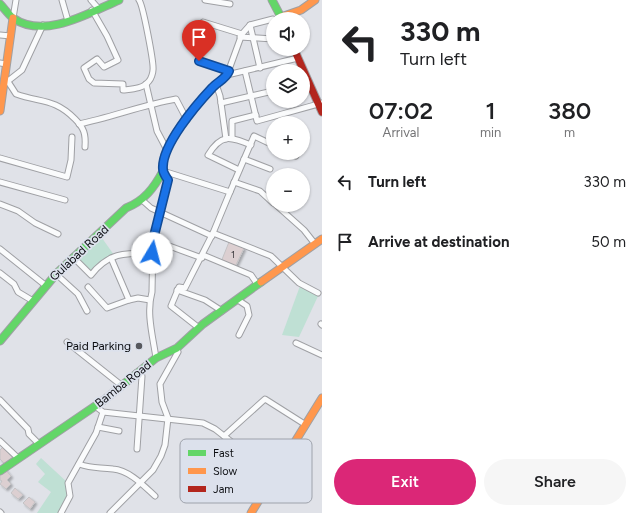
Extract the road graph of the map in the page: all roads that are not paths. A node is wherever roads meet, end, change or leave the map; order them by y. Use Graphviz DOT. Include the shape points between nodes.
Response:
graph roads {
  1 [pos="16,0"];
  2 [pos="62,0"];
  3 [pos="91,0"];
  4 [pos="119,0"];
  5 [pos="139,0"];
  6 [pos="205,0"];
  7 [pos="272,0"];
  8 [pos="315,0"];
  9 [pos="0,4"];
  10 [pos="230,4"];
  11 [pos="95,9"];
  12 [pos="279,12"];
  13 [pos="296,12"];
  14 [pos="13,18"];
  15 [pos="68,21"];
  16 [pos="266,21"];
  17 [pos="203,22"];
  18 [pos="43,25"];
  19 [pos="250,25"];
  20 [pos="241,35"];
  21 [pos="0,36"];
  22 [pos="11,36"];
  23 [pos="253,39"];
  24 [pos="266,39"];
  25 [pos="298,58"];
  26 [pos="199,61"];
  27 [pos="3,64"];
  28 [pos="300,64"];
  29 [pos="260,68"];
  30 [pos="245,71"];
  31 [pos="228,73"];
  32 [pos="4,81"];
  33 [pos="146,84"];
  34 [pos="216,84"];
  35 [pos="310,89"];
  36 [pos="1,93"];
  37 [pos="266,93"];
  38 [pos="250,96"];
  39 [pos="150,103"];
  40 [pos="221,103"];
  41 [pos="320,104"];
  42 [pos="0,108"];
  43 [pos="322,112"];
  44 [pos="256,115"];
  45 [pos="187,120"];
  46 [pos="80,124"];
  47 [pos="72,138"];
  48 [pos="232,138"];
  49 [pos="226,139"];
  50 [pos="266,142"];
  51 [pos="251,145"];
  52 [pos="85,147"];
  53 [pos="167,150"];
  54 [pos="0,158"];
  55 [pos="244,159"];
  56 [pos="267,168"];
  57 [pos="239,170"];
  58 [pos="163,171"];
  59 [pos="0,182"];
  60 [pos="234,182"];
  61 [pos="230,192"];
  62 [pos="266,197"];
  63 [pos="65,200"];
  64 [pos="142,200"];
  65 [pos="0,204"];
  66 [pos="284,212"];
  67 [pos="161,213"];
  68 [pos="58,234"];
  69 [pos="212,235"];
  70 [pos="322,239"];
  71 [pos="153,240"];
  72 [pos="315,244"];
  73 [pos="0,249"];
  74 [pos="152,253"];
  75 [pos="73,257"];
  76 [pos="202,257"];
  77 [pos="111,258"];
  78 [pos="282,268"];
  79 [pos="0,273"];
  80 [pos="56,274"];
  81 [pos="46,285"];
  82 [pos="258,285"];
  83 [pos="88,287"];
  84 [pos="178,290"];
  85 [pos="318,293"];
  86 [pos="129,300"];
  87 [pos="150,300"];
  88 [pos="238,300"];
  89 [pos="33,301"];
  90 [pos="87,311"];
  91 [pos="222,311"];
  92 [pos="198,328"];
  93 [pos="239,336"];
  94 [pos="0,341"];
  95 [pos="66,342"];
  96 [pos="296,343"];
  97 [pos="174,350"];
  98 [pos="322,355"];
  99 [pos="156,358"];
  100 [pos="136,373"];
  101 [pos="121,385"];
  102 [pos="322,398"];
  103 [pos="0,400"];
  104 [pos="95,406"];
  105 [pos="103,412"];
  106 [pos="140,415"];
  107 [pos="168,418"];
  108 [pos="306,425"];
  109 [pos="98,427"];
  110 [pos="119,431"];
  111 [pos="224,436"];
  112 [pos="228,439"];
  113 [pos="297,439"];
  114 [pos="0,440"];
  115 [pos="38,444"];
  116 [pos="136,449"];
  117 [pos="18,458"];
  118 [pos="79,464"];
  119 [pos="0,471"];
  120 [pos="141,483"];
  121 [pos="155,496"];
  122 [pos="257,503"];
  123 [pos="61,513"];
  124 [pos="110,513"];
  125 [pos="251,513"];
  1 -- 14 [label="street"];
  2 -- 15 [label="street"];
  3 -- 11 [label="street"];
  4 -- 11 [label="street"];
  5 -- 33 [label="street" via="144,10 154,69 150,81"];
  6 -- 10 [label="street"];
  7 -- 12 [label="street"];
  8 -- 13 [label="street"];
  9 -- 14 [label="street"];
  11 -- 15 [label="street"];
  11 -- 33 [label="street" via="118,60 104,67 98,59 84,68 89,79 94,83 123,84 123,90"];
  14 -- 18 [label="street" via="29,24"];
  14 -- 22 [label="street"];
  15 -- 18 [label="street"];
  16 -- 19 [label="street"];
  17 -- 20 [label="street"];
  18 -- 32 [label="street" via="22,70"];
  19 -- 20 [label="street"];
  19 -- 23 [label="street"];
  20 -- 23 [label="street"];
  20 -- 31 [label="street"];
  21 -- 22 [label="street"];
  22 -- 27 [label="street"];
  23 -- 24 [label="street"];
  23 -- 29 [label="street"];
  25 -- 28 [label="street"];
  25 -- 29 [label="street"];
  26 -- 31 [label="street"];
  27 -- 32 [label="street"];
  29 -- 30 [label="street"];
  30 -- 31 [label="street"];
  30 -- 38 [label="street"];
  31 -- 34 [label="street"];
  32 -- 36 [label="street"];
  32 -- 46 [label="street" via="16,94 61,106"];
  33 -- 39 [label="street"];
  34 -- 40 [label="street"];
  34 -- 45 [label="street"];
  35 -- 41 [label="street"];
  36 -- 42 [label="street"];
  37 -- 38 [label="street"];
  38 -- 40 [label="street"];
  38 -- 44 [label="street"];
  39 -- 45 [label="street" via="176,99"];
  39 -- 46 [label="street" via="122,114"];
  39 -- 53 [label="street" via="157,131"];
  40 -- 49 [label="street"];
  41 -- 43 [label="street"];
  41 -- 44 [label="street" via="257,121"];
  44 -- 48 [label="street" via="232,121"];
  45 -- 53 [label="street" via="175,133"];
  46 -- 52 [label="street" via="86,137"];
  47 -- 54 [label="street" via="67,177"];
  48 -- 49 [label="street"];
  48 -- 51 [label="street"];
  49 -- 57 [label="street" via="216,142 208,155"];
  50 -- 51 [label="street" via="254,136"];
  51 -- 55 [label="street"];
  53 -- 58 [label="street"];
  55 -- 56 [label="street"];
  55 -- 57 [label="street"];
  57 -- 60 [label="street"];
  58 -- 61 [label="street"];
  58 -- 64 [label="street, Gulabad Road"];
  58 -- 67 [label="street" via="168,180"];
  59 -- 63 [label="street"];
  60 -- 61 [label="street"];
  60 -- 62 [label="street" via="260,191"];
  61 -- 69 [label="street"];
  64 -- 67 [label="street"];
  64 -- 75 [label="street, Gulabad Road" via="126,208"];
  65 -- 68 [label="street" via="18,211"];
  66 -- 72 [label="street"];
  67 -- 69 [label="street"];
  67 -- 71 [label="street"];
  69 -- 76 [label="street"];
  69 -- 78 [label="street" via="271,256"];
  70 -- 72 [label="street, Bamba Road"];
  71 -- 74 [label="street"];
  71 -- 76 [label="street"];
  72 -- 78 [label="street, Bamba Road"];
  73 -- 81 [label="street"];
  74 -- 77 [label="street" via="121,253"];
  74 -- 87 [label="street"];
  75 -- 77 [label="street" via="91,275 99,264"];
  75 -- 80 [label="street, Gulabad Road"];
  76 -- 82 [label="street" via="251,275"];
  76 -- 84 [label="street" via="185,288 179,287"];
  77 -- 86 [label="street"];
  78 -- 82 [label="street, Bamba Road"];
  78 -- 85 [label="street" via="299,283"];
  79 -- 89 [label="street" via="14,284 18,292"];
  80 -- 81 [label="street, Gulabad Road"];
  80 -- 90 [label="street" via="78,294"];
  81 -- 89 [label="street, Gulabad Road"];
  82 -- 88 [label="street, Bamba Road"];
  83 -- 86 [label="street" via="107,308"];
  84 -- 91 [label="street" via="205,300"];
  84 -- 92 [label="street" via="171,306"];
  86 -- 87 [label="street"];
  87 -- 99 [label="street"];
  88 -- 91 [label="street, Bamba Road"];
  88 -- 93 [label="street" via="247,306 249,315"];
  89 -- 94 [label="street, Gulabad Road"];
  91 -- 92 [label="street, Bamba Road"];
  92 -- 97 [label="street, Bamba Road"];
  95 -- 101 [label="street"];
  96 -- 98 [label="street"];
  97 -- 99 [label="street, Bamba Road"];
  97 -- 107 [label="street" via="178,352 160,384 162,402"];
  99 -- 100 [label="street, Bamba Road"];
  100 -- 101 [label="street, Bamba Road"];
  100 -- 106 [label="street" via="142,376"];
  101 -- 104 [label="street, Bamba Road"];
  102 -- 108 [label="street"];
  103 -- 115 [label="street" via="28,429"];
  104 -- 105 [label="street"];
  104 -- 115 [label="street, Bamba Road"];
  105 -- 106 [label="street"];
  105 -- 109 [label="street"];
  106 -- 107 [label="street"];
  106 -- 116 [label="street"];
  107 -- 111 [label="street" via="203,423"];
  107 -- 120 [label="street" via="165,446 161,456"];
  108 -- 111 [label="street" via="265,399"];
  108 -- 113 [label="street"];
  109 -- 110 [label="street"];
  109 -- 118 [label="street"];
  111 -- 112 [label="street"];
  114 -- 117 [label="street"];
  115 -- 117 [label="street, Bamba Road"];
  117 -- 119 [label="street, Bamba Road"];
  118 -- 120 [label="street" via="94,469 115,469"];
  118 -- 123 [label="street" via="68,483 70,496"];
  120 -- 121 [label="street"];
  120 -- 124 [label="street"];
  122 -- 125 [label="street"];
}
